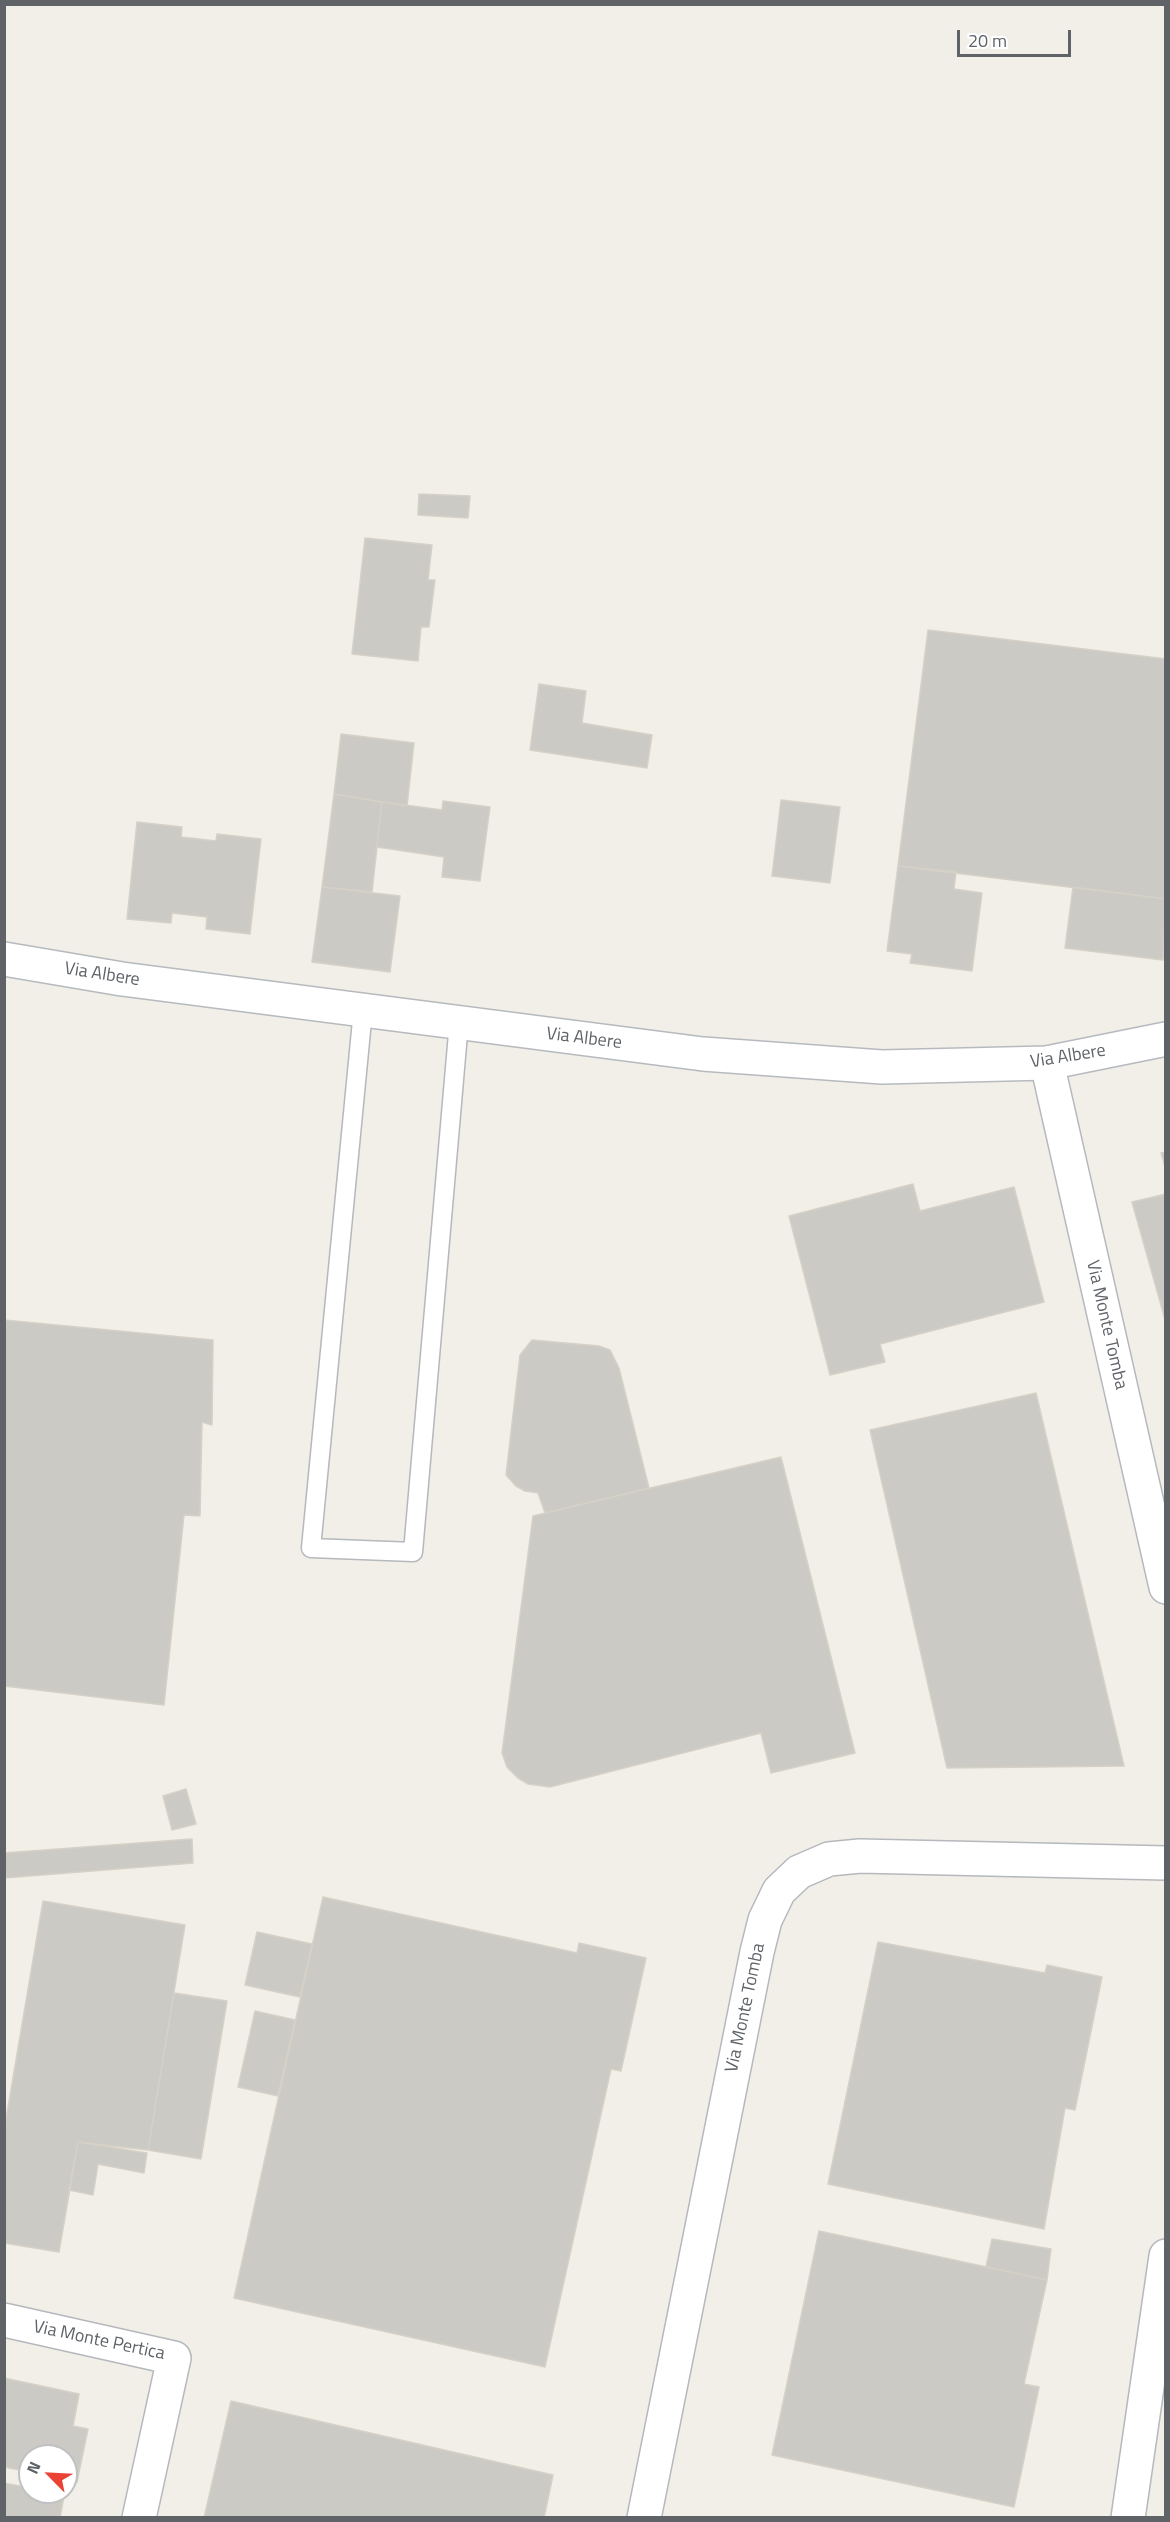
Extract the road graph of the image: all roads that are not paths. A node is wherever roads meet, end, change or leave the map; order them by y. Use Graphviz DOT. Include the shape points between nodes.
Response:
graph roads {
  1 [pos="4,959"];
  2 [pos="363,1010"];
  3 [pos="459,1022"];
  4 [pos="1166,1039"];
  5 [pos="1047,1063"];
  6 [pos="1166,1587"];
  7 [pos="1166,1863"];
  8 [pos="1166,2256"];
  9 [pos="4,2320"];
  10 [pos="139,2517"];
  11 [pos="644,2517"];
  12 [pos="1128,2517"];
  1 -- 2 [label="street, Via Albere" via="122,979"];
  2 -- 3 [label="street, Via Albere"];
  2 -- 3 [label="lane" via="311,1548 413,1552"];
  3 -- 5 [label="street, Via Albere" via="703,1054 870,1066"];
  4 -- 5 [label="street, Via Albere"];
  5 -- 6 [label="street, Via Monte Tomba"];
  7 -- 11 [label="street, Via Monte Tomba" via="860,1856 829,1859 800,1872 779,1892 765,1920 757,1952"];
  8 -- 12 [label="street"];
  9 -- 10 [label="street, Via Monte Pertica" via="174,2358"];
}
